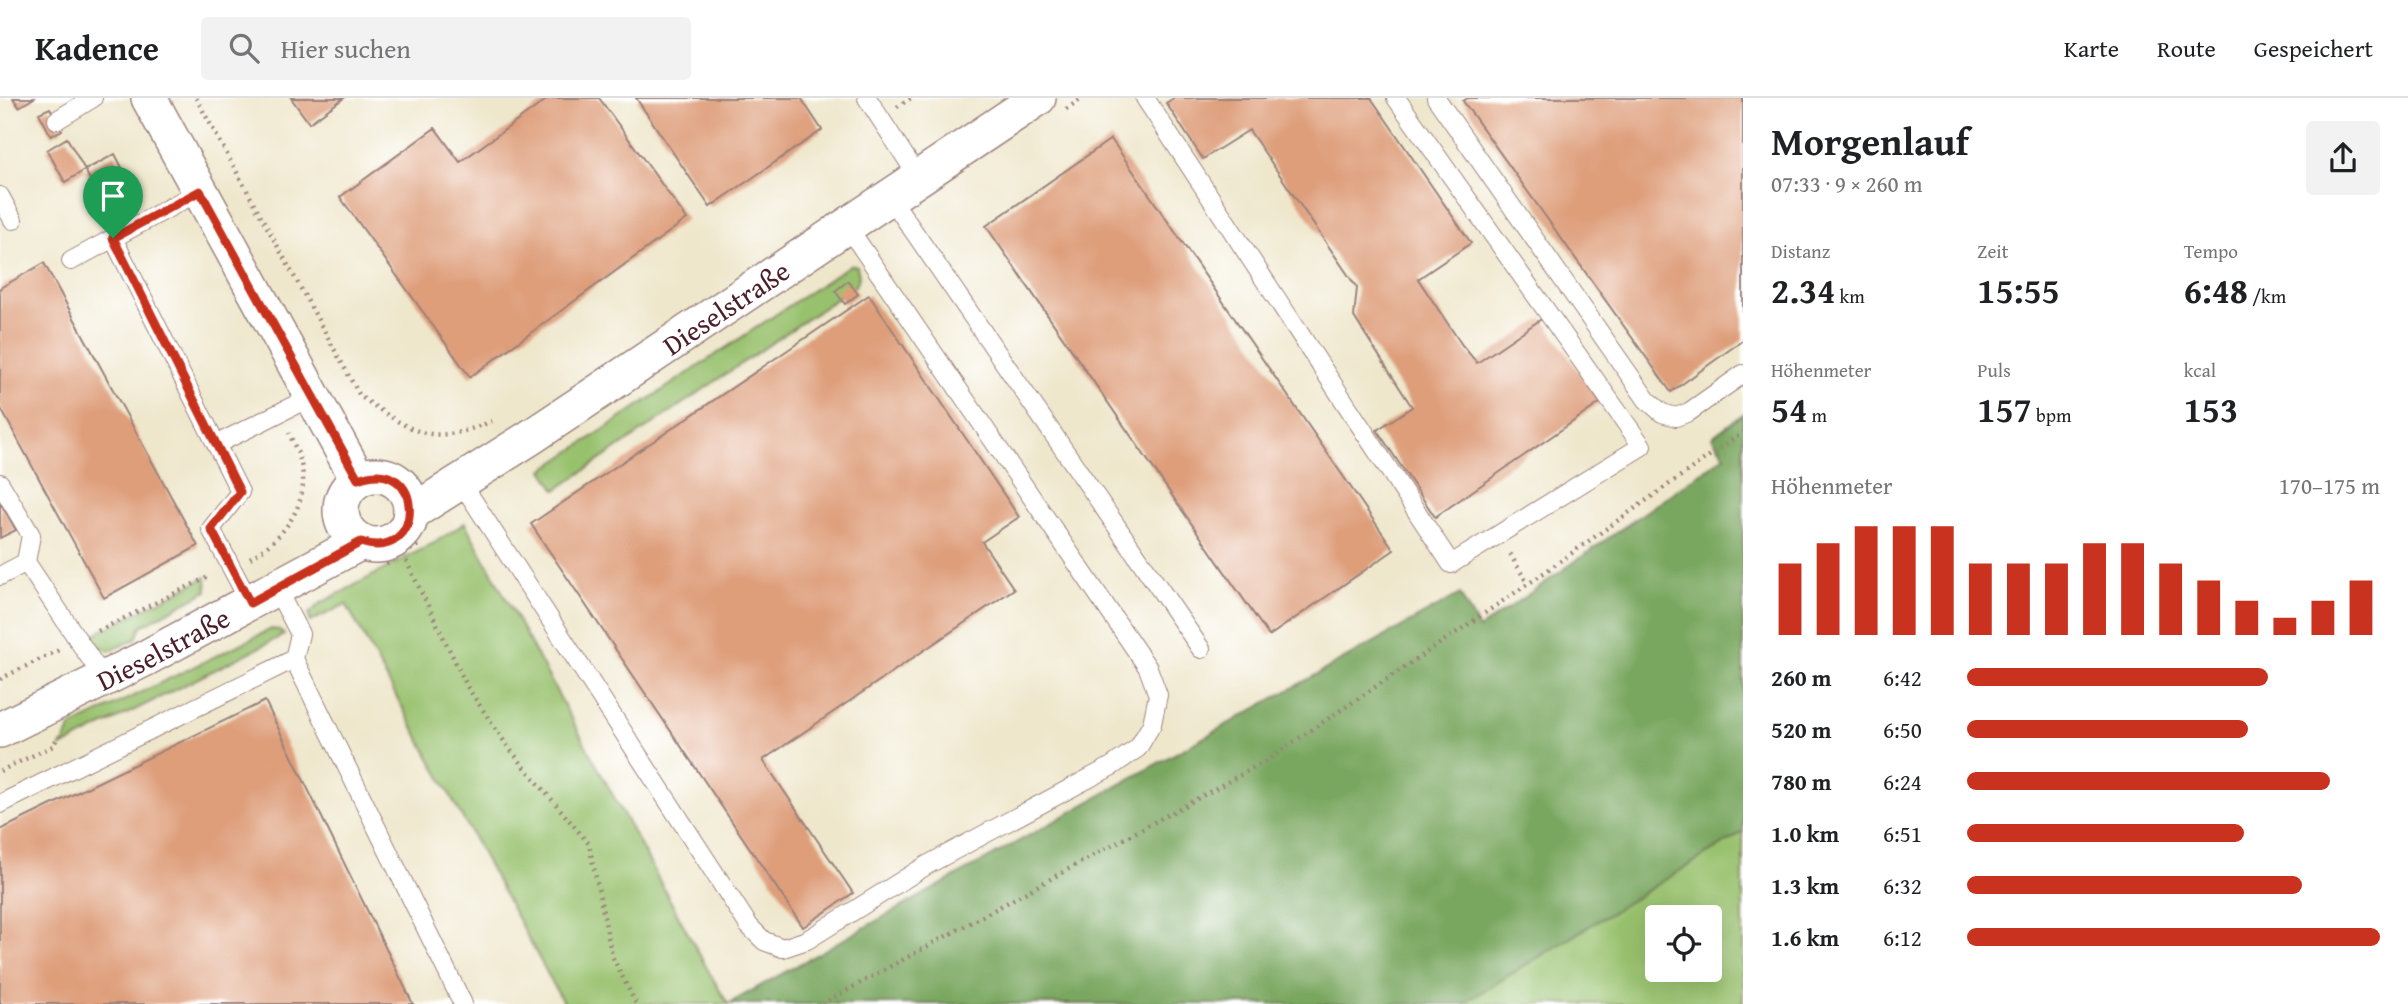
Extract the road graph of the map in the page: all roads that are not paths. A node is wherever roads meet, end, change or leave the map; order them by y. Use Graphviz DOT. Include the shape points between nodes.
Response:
graph roads {
  1 [pos="93,98"];
  2 [pos="149,98"];
  3 [pos="867,98"];
  4 [pos="1038,98"];
  5 [pos="1145,98"];
  6 [pos="1396,98"];
  7 [pos="1436,98"];
  8 [pos="57,120"];
  9 [pos="904,187"];
  10 [pos="200,191"];
  11 [pos="0,196"];
  12 [pos="13,220"];
  13 [pos="847,226"];
  14 [pos="113,238"];
  15 [pos="71,261"];
  16 [pos="1743,374"];
  17 [pos="313,396"];
  18 [pos="217,444"];
  19 [pos="358,479"];
  20 [pos="461,482"];
  21 [pos="0,483"];
  22 [pos="403,526"];
  23 [pos="361,542"];
  24 [pos="26,562"];
  25 [pos="0,576"];
  26 [pos="263,596"];
  27 [pos="1201,649"];
  28 [pos="295,659"];
  29 [pos="104,680"];
  30 [pos="0,730"];
  31 [pos="0,804"];
  32 [pos="463,1004"];
  1 -- 8 [label="lane"];
  2 -- 10 [label="street"];
  3 -- 9 [label="lane"];
  4 -- 9 [label="street, Dieselstraße"];
  5 -- 6 [label="lane" via="1451,564 1642,446"];
  7 -- 16 [label="lane" via="1647,400 1662,413 1676,417"];
  9 -- 13 [label="street, Dieselstraße"];
  9 -- 27 [label="lane"];
  10 -- 14 [label="lane"];
  10 -- 17 [label="street"];
  11 -- 12 [label="lane"];
  13 -- 20 [label="street, Dieselstraße"];
  13 -- 20 [label="lane" via="1148,668 1158,695 1152,724 1138,748 1112,766 927,865 807,940 783,948 764,941 749,926"];
  14 -- 15 [label="lane"];
  14 -- 18 [label="lane"];
  17 -- 18 [label="lane"];
  17 -- 19 [label="street"];
  18 -- 26 [label="lane" via="240,492 211,529"];
  19 -- 22 [label="street" via="379,475 399,483 406,491"];
  19 -- 23 [label="street" via="349,486 340,506 345,527"];
  20 -- 22 [label="street, Dieselstraße"];
  21 -- 24 [label="lane" via="31,535"];
  22 -- 23 [label="street" via="379,545"];
  23 -- 26 [label="street, Dieselstraße"];
  24 -- 25 [label="lane"];
  24 -- 29 [label="lane"];
  26 -- 28 [label="lane" via="300,634"];
  26 -- 29 [label="street, Dieselstraße"];
  28 -- 31 [label="lane"];
  28 -- 32 [label="lane"];
  29 -- 30 [label="street, Dieselstraße"];
}
